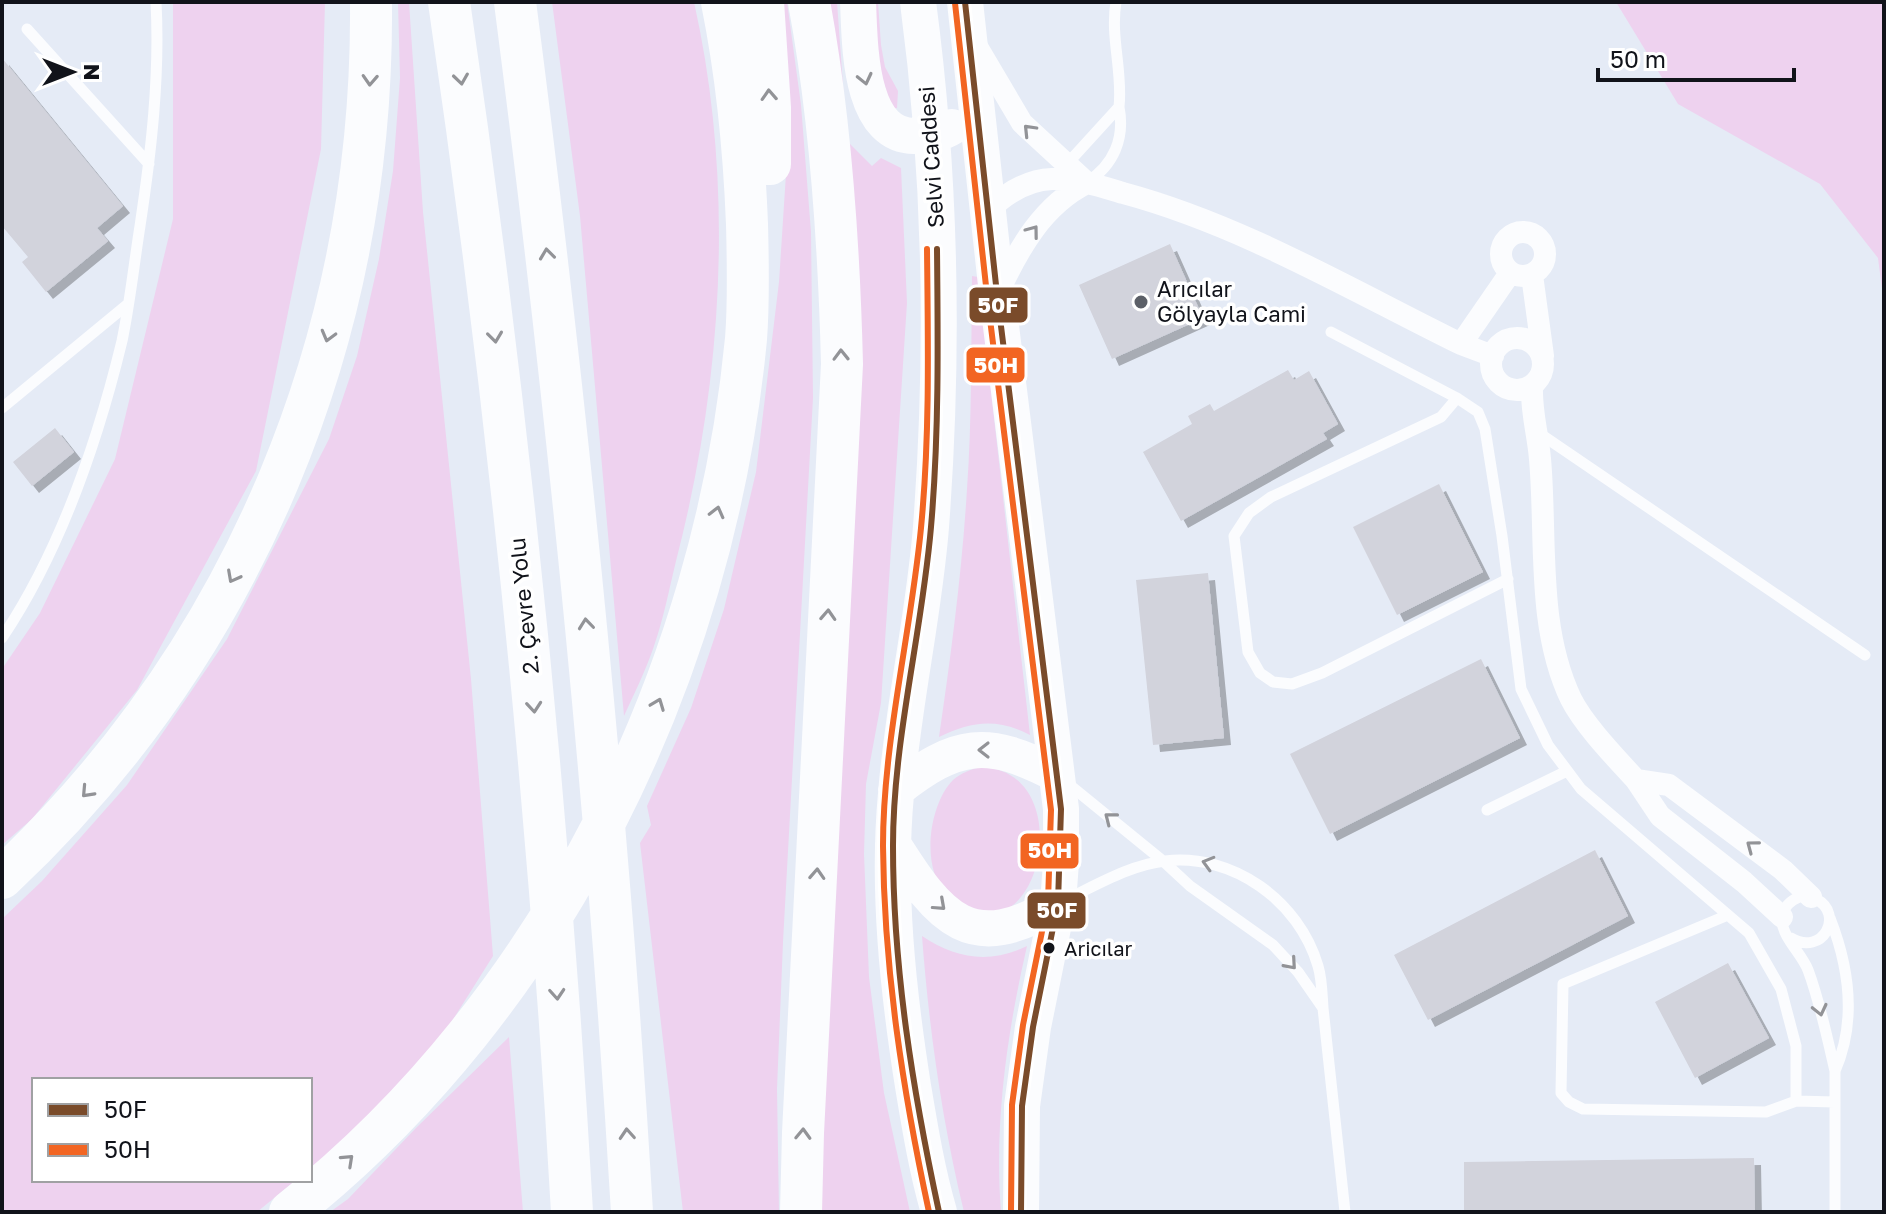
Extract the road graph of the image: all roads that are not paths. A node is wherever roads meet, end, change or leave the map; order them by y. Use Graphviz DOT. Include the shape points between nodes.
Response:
graph roads {
  1 [pos="156,2"];
  2 [pos="371,2"];
  3 [pos="449,2"];
  4 [pos="515,2"];
  5 [pos="722,2"];
  6 [pos="763,2"];
  7 [pos="809,2"];
  8 [pos="858,2"];
  9 [pos="918,2"];
  10 [pos="1116,2"];
  11 [pos="967,17"];
  12 [pos="27,29"];
  13 [pos="976,99"];
  14 [pos="1119,107"];
  15 [pos="930,135"];
  16 [pos="149,164"];
  17 [pos="1067,164"];
  18 [pos="1087,183"];
  19 [pos="988,211"];
  20 [pos="997,294"];
  21 [pos="128,304"];
  22 [pos="937,330"];
  23 [pos="1331,332"];
  24 [pos="1461,344"];
  25 [pos="1493,356"];
  26 [pos="1543,356"];
  27 [pos="1532,387"];
  28 [pos="739,394"];
  29 [pos="1457,398"];
  30 [pos="2,408"];
  31 [pos="1535,431"];
  32 [pos="1508,579"];
  33 [pos="2,638"];
  34 [pos="1865,655"];
  35 [pos="1567,771"];
  36 [pos="1056,774"];
  37 [pos="1636,780"];
  38 [pos="896,790"];
  39 [pos="1487,810"];
  40 [pos="893,844"];
  41 [pos="1163,861"];
  42 [pos="2,878"];
  43 [pos="1811,897"];
  44 [pos="1058,903"];
  45 [pos="1728,915"];
  46 [pos="1782,917"];
  47 [pos="1830,918"];
  48 [pos="1791,938"];
  49 [pos="1323,1008"];
  50 [pos="1835,1071"];
  51 [pos="1796,1101"];
  52 [pos="1835,1102"];
  53 [pos="290,1212"];
  54 [pos="572,1212"];
  55 [pos="632,1212"];
  56 [pos="801,1212"];
  57 [pos="939,1212"];
  58 [pos="1021,1212"];
  59 [pos="1345,1212"];
  60 [pos="1835,1212"];
  1 -- 16 [label="lane"];
  2 -- 42 [label="highway, one-way" via="368,112 346,269 301,426 269,505 233,578 152,709 97,781"];
  3 -- 54 [label="highway, 2. Çevre Yolu, one-way" via="477,188 527,628"];
  55 -- 4 [label="highway, one-way" via="594,703"];
  5 -- 28 [label="highway" via="743,134 748,269"];
  28 -- 6 [label="highway, one-way" via="753,359 766,263 770,108"];
  56 -- 7 [label="highway, one-way" via="842,364 830,167"];
  8 -- 15 [label="main road, one-way" via="863,74 878,114 899,133"];
  9 -- 15 [label="main road, Selvi Caddesi"];
  10 -- 14 [label="lane"];
  11 -- 13 [label="main road"];
  17 -- 11 [label="street, one-way" via="1022,123"];
  12 -- 16 [label="lane"];
  13 -- 15 [label="main road" via="963,118"];
  13 -- 19 [label="main road"];
  14 -- 17 [label="lane"];
  14 -- 18 [label="lane" via="1121,137 1109,164"];
  15 -- 22 [label="main road, Selvi Caddesi"];
  16 -- 21 [label="lane"];
  17 -- 18 [label="street"];
  18 -- 19 [label="street" via="1037,181 1003,197"];
  20 -- 18 [label="street, one-way" via="1033,229 1068,193"];
  18 -- 24 [label="street" via="1219,224"];
  19 -- 20 [label="main road"];
  19 -- 22 [label="main road" via="963,241 947,280"];
  20 -- 36 [label="main road"];
  21 -- 30 [label="lane"];
  21 -- 33 [label="lane" via="80,484 24,605"];
  22 -- 38 [label="main road, Selvi Caddesi" via="931,529"];
  23 -- 29 [label="lane"];
  24 -- 25 [label="street"];
  24 -- 26 [label="street" via="1521,274"];
  25 -- 26 [label="street" via="1515,338 1532,342"];
  25 -- 27 [label="street" via="1492,370 1500,384 1516,391"];
  26 -- 27 [label="street" via="1542,374"];
  27 -- 31 [label="street"];
  53 -- 28 [label="highway, one-way" via="383,1128 458,1045 547,924 583,864 629,776 676,659 723,488"];
  29 -- 32 [label="lane" via="1478,412 1485,429"];
  29 -- 32 [label="lane" via="1441,417 1271,497 1249,513 1234,536 1248,652 1260,673 1273,682 1292,684"];
  31 -- 34 [label="lane"];
  31 -- 37 [label="street" via="1556,659 1572,701"];
  32 -- 35 [label="lane" via="1521,689"];
  35 -- 39 [label="lane"];
  35 -- 45 [label="lane" via="1619,824"];
  36 -- 38 [label="main road, one-way" via="1001,750 973,749 946,756"];
  41 -- 36 [label="lane, one-way"];
  36 -- 44 [label="main road" via="1061,809"];
  43 -- 37 [label="street, one-way" via="1669,785"];
  37 -- 46 [label="street" via="1660,816"];
  38 -- 40 [label="main road"];
  40 -- 44 [label="main road, one-way" via="938,907 968,926 993,931 1019,925"];
  40 -- 57 [label="main road" via="903,1015"];
  41 -- 44 [label="lane" via="1133,868"];
  41 -- 49 [label="lane, one-way" via="1273,945"];
  49 -- 41 [label="lane, one-way" via="1319,967 1290,912 1238,872 1198,859"];
  43 -- 46 [label="lane" via="1789,903"];
  43 -- 47 [label="lane" via="1824,904"];
  44 -- 58 [label="main road" via="1022,1106"];
  45 -- 51 [label="lane" via="1749,933 1781,989 1796,1046"];
  45 -- 51 [label="lane" via="1563,984 1561,1093 1583,1109 1766,1112"];
  46 -- 48 [label="lane"];
  47 -- 48 [label="lane" via="1826,933 1814,943"];
  47 -- 50 [label="lane" via="1848,979 1849,1023"];
  48 -- 50 [label="lane, one-way" via="1816,993"];
  49 -- 59 [label="lane"];
  50 -- 52 [label="lane"];
  51 -- 52 [label="lane"];
  52 -- 60 [label="lane"];
}
